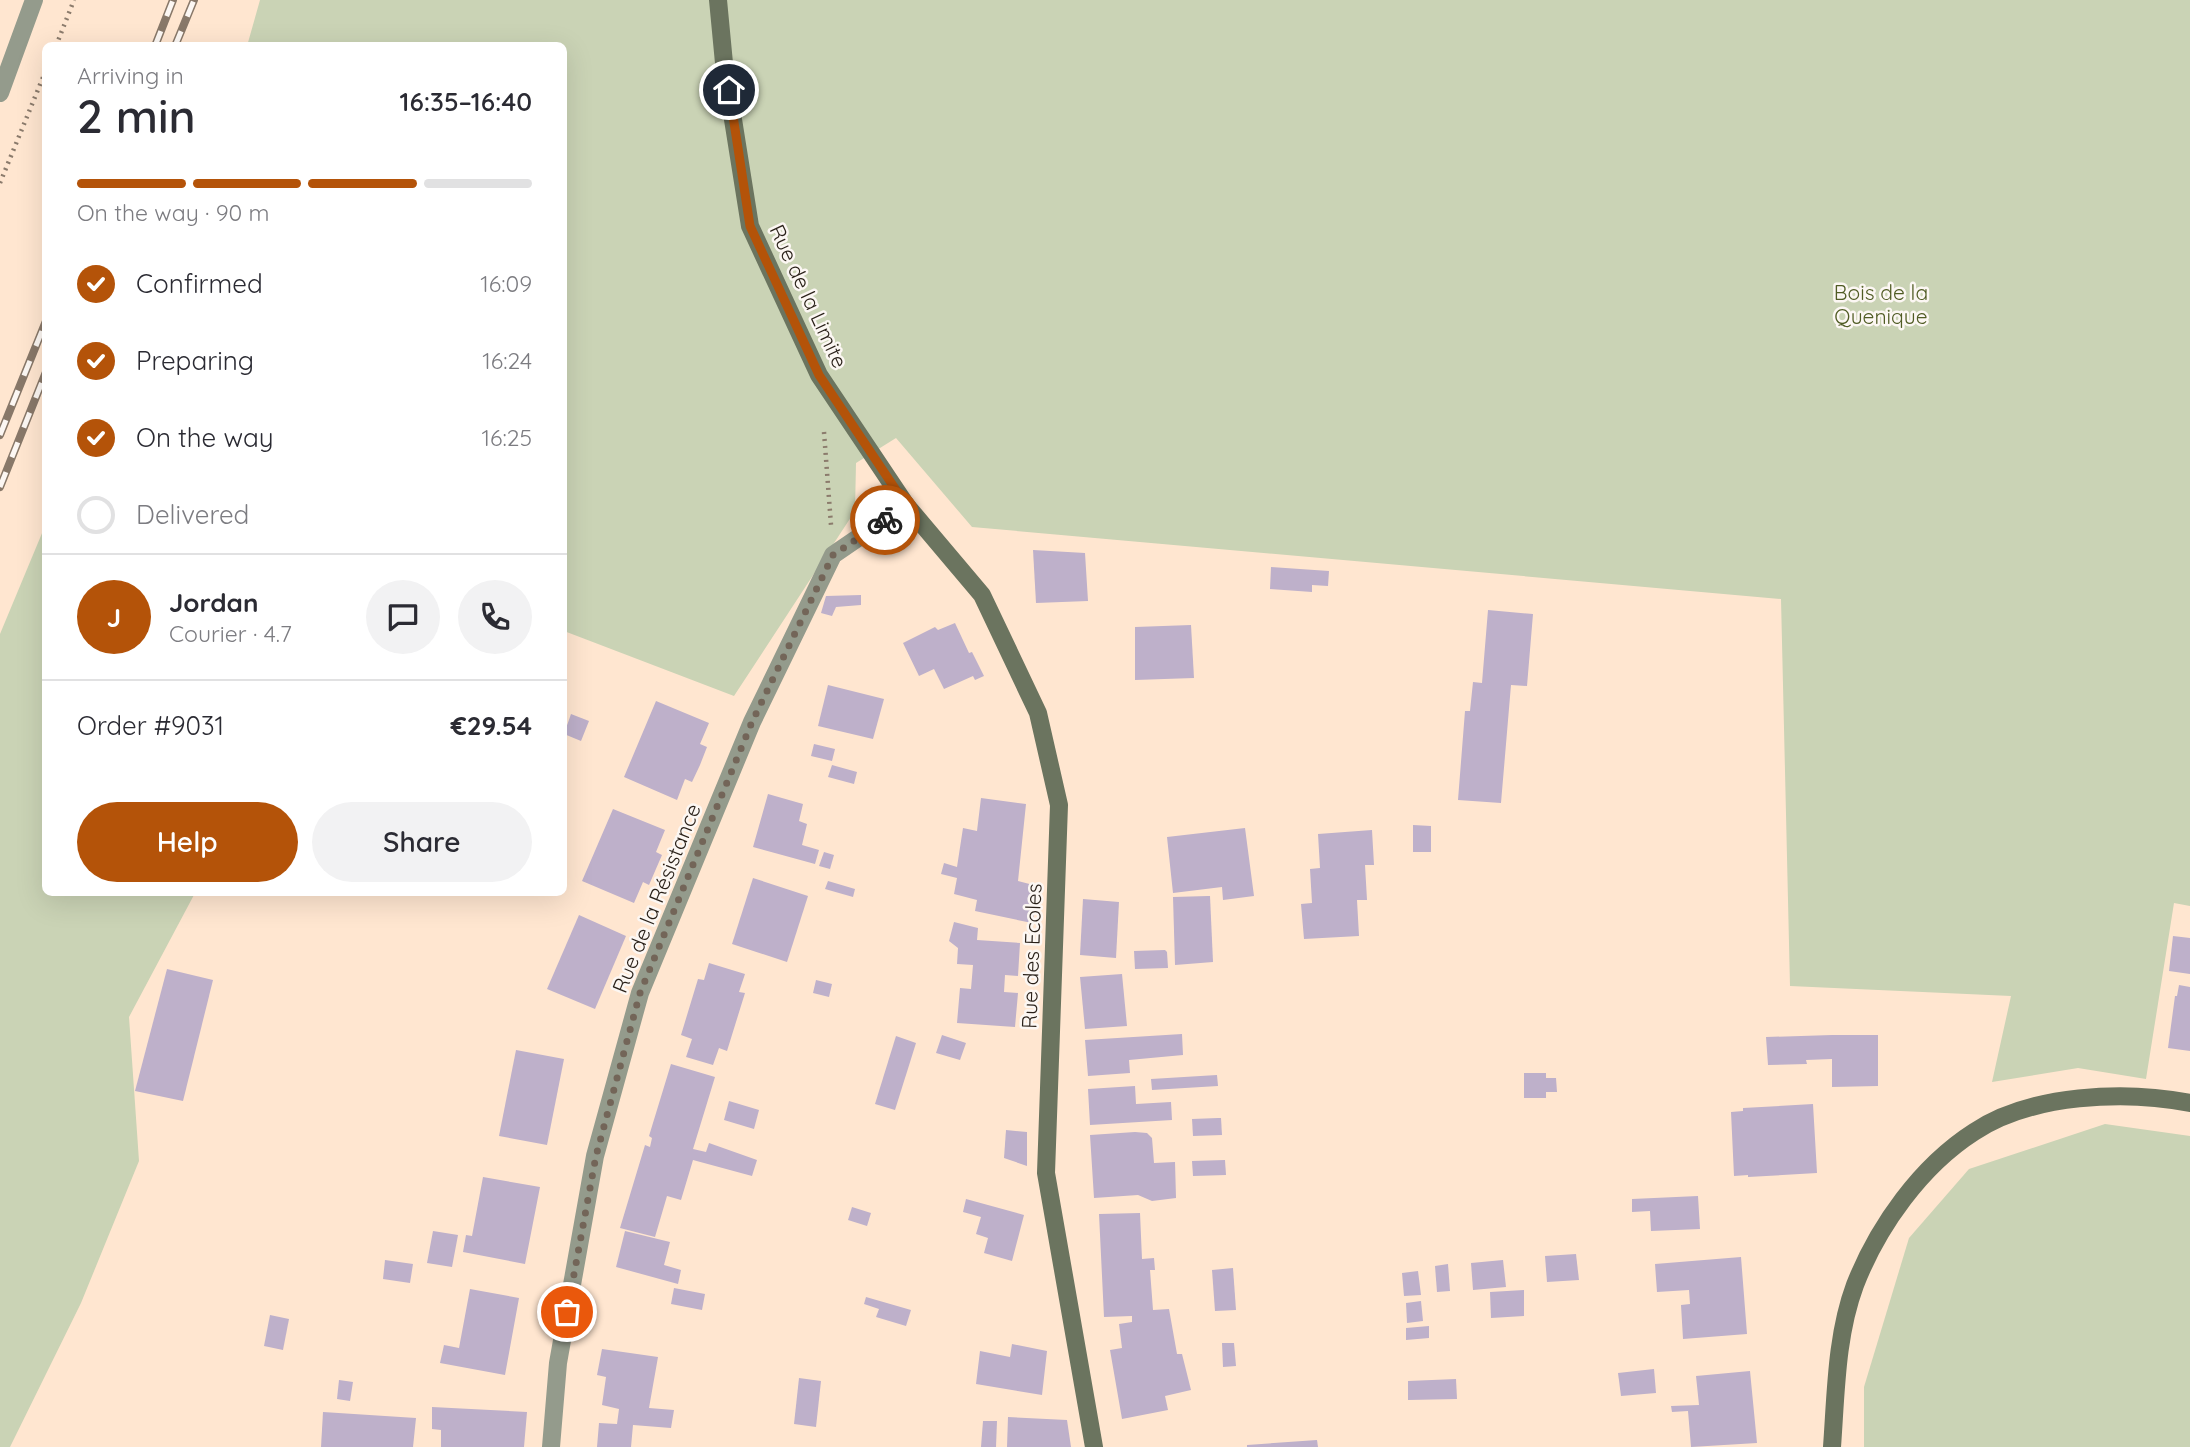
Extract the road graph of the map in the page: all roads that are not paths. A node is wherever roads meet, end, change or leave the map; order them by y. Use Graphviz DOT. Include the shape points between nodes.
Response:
graph roads {
  1 [pos="34,0"];
  2 [pos="718,0"];
  3 [pos="0,93"];
  4 [pos="906,505"];
  5 [pos="2190,1103"];
  6 [pos="551,1447"];
  7 [pos="1094,1447"];
  8 [pos="1832,1447"];
  1 -- 3 [label="street"];
  2 -- 4 [label="street, Rue de la Limite" via="750,226 819,375"];
  4 -- 6 [label="street, Rue de la Résistance" via="833,555 752,722 640,993 596,1156 558,1363"];
  4 -- 7 [label="street, Rue des Ecoles" via="982,595 1038,713 1059,805 1046,1173"];
  5 -- 8 [label="street" via="2101,1098 2034,1107 1974,1132 1923,1175 1881,1232 1855,1286 1838,1358"];
}
